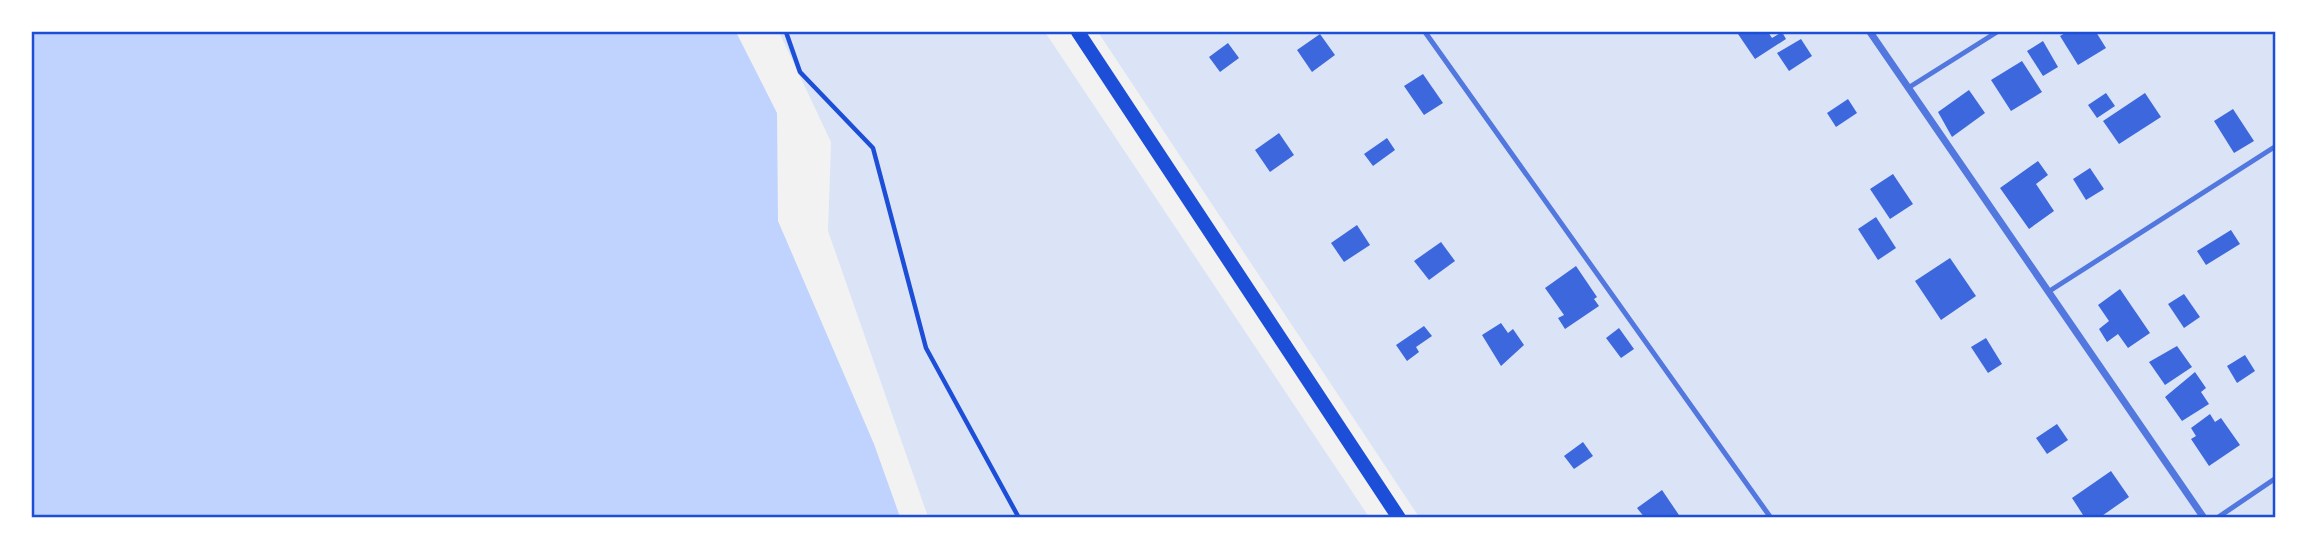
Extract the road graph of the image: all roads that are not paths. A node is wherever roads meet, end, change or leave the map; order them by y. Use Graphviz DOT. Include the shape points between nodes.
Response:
graph roads {
  1 [pos="1078,32"];
  2 [pos="1425,32"];
  3 [pos="1870,32"];
  4 [pos="1997,32"];
  5 [pos="1908,88"];
  6 [pos="2276,146"];
  7 [pos="2049,292"];
  8 [pos="2276,478"];
  9 [pos="1399,517"];
  10 [pos="1771,517"];
  11 [pos="2204,517"];
  12 [pos="2217,517"];
  1 -- 9 [label="main road"];
  2 -- 10 [label="lane"];
  3 -- 5 [label="street"];
  4 -- 5 [label="lane"];
  5 -- 7 [label="street"];
  6 -- 7 [label="lane"];
  7 -- 11 [label="street"];
  8 -- 12 [label="lane"];
}
